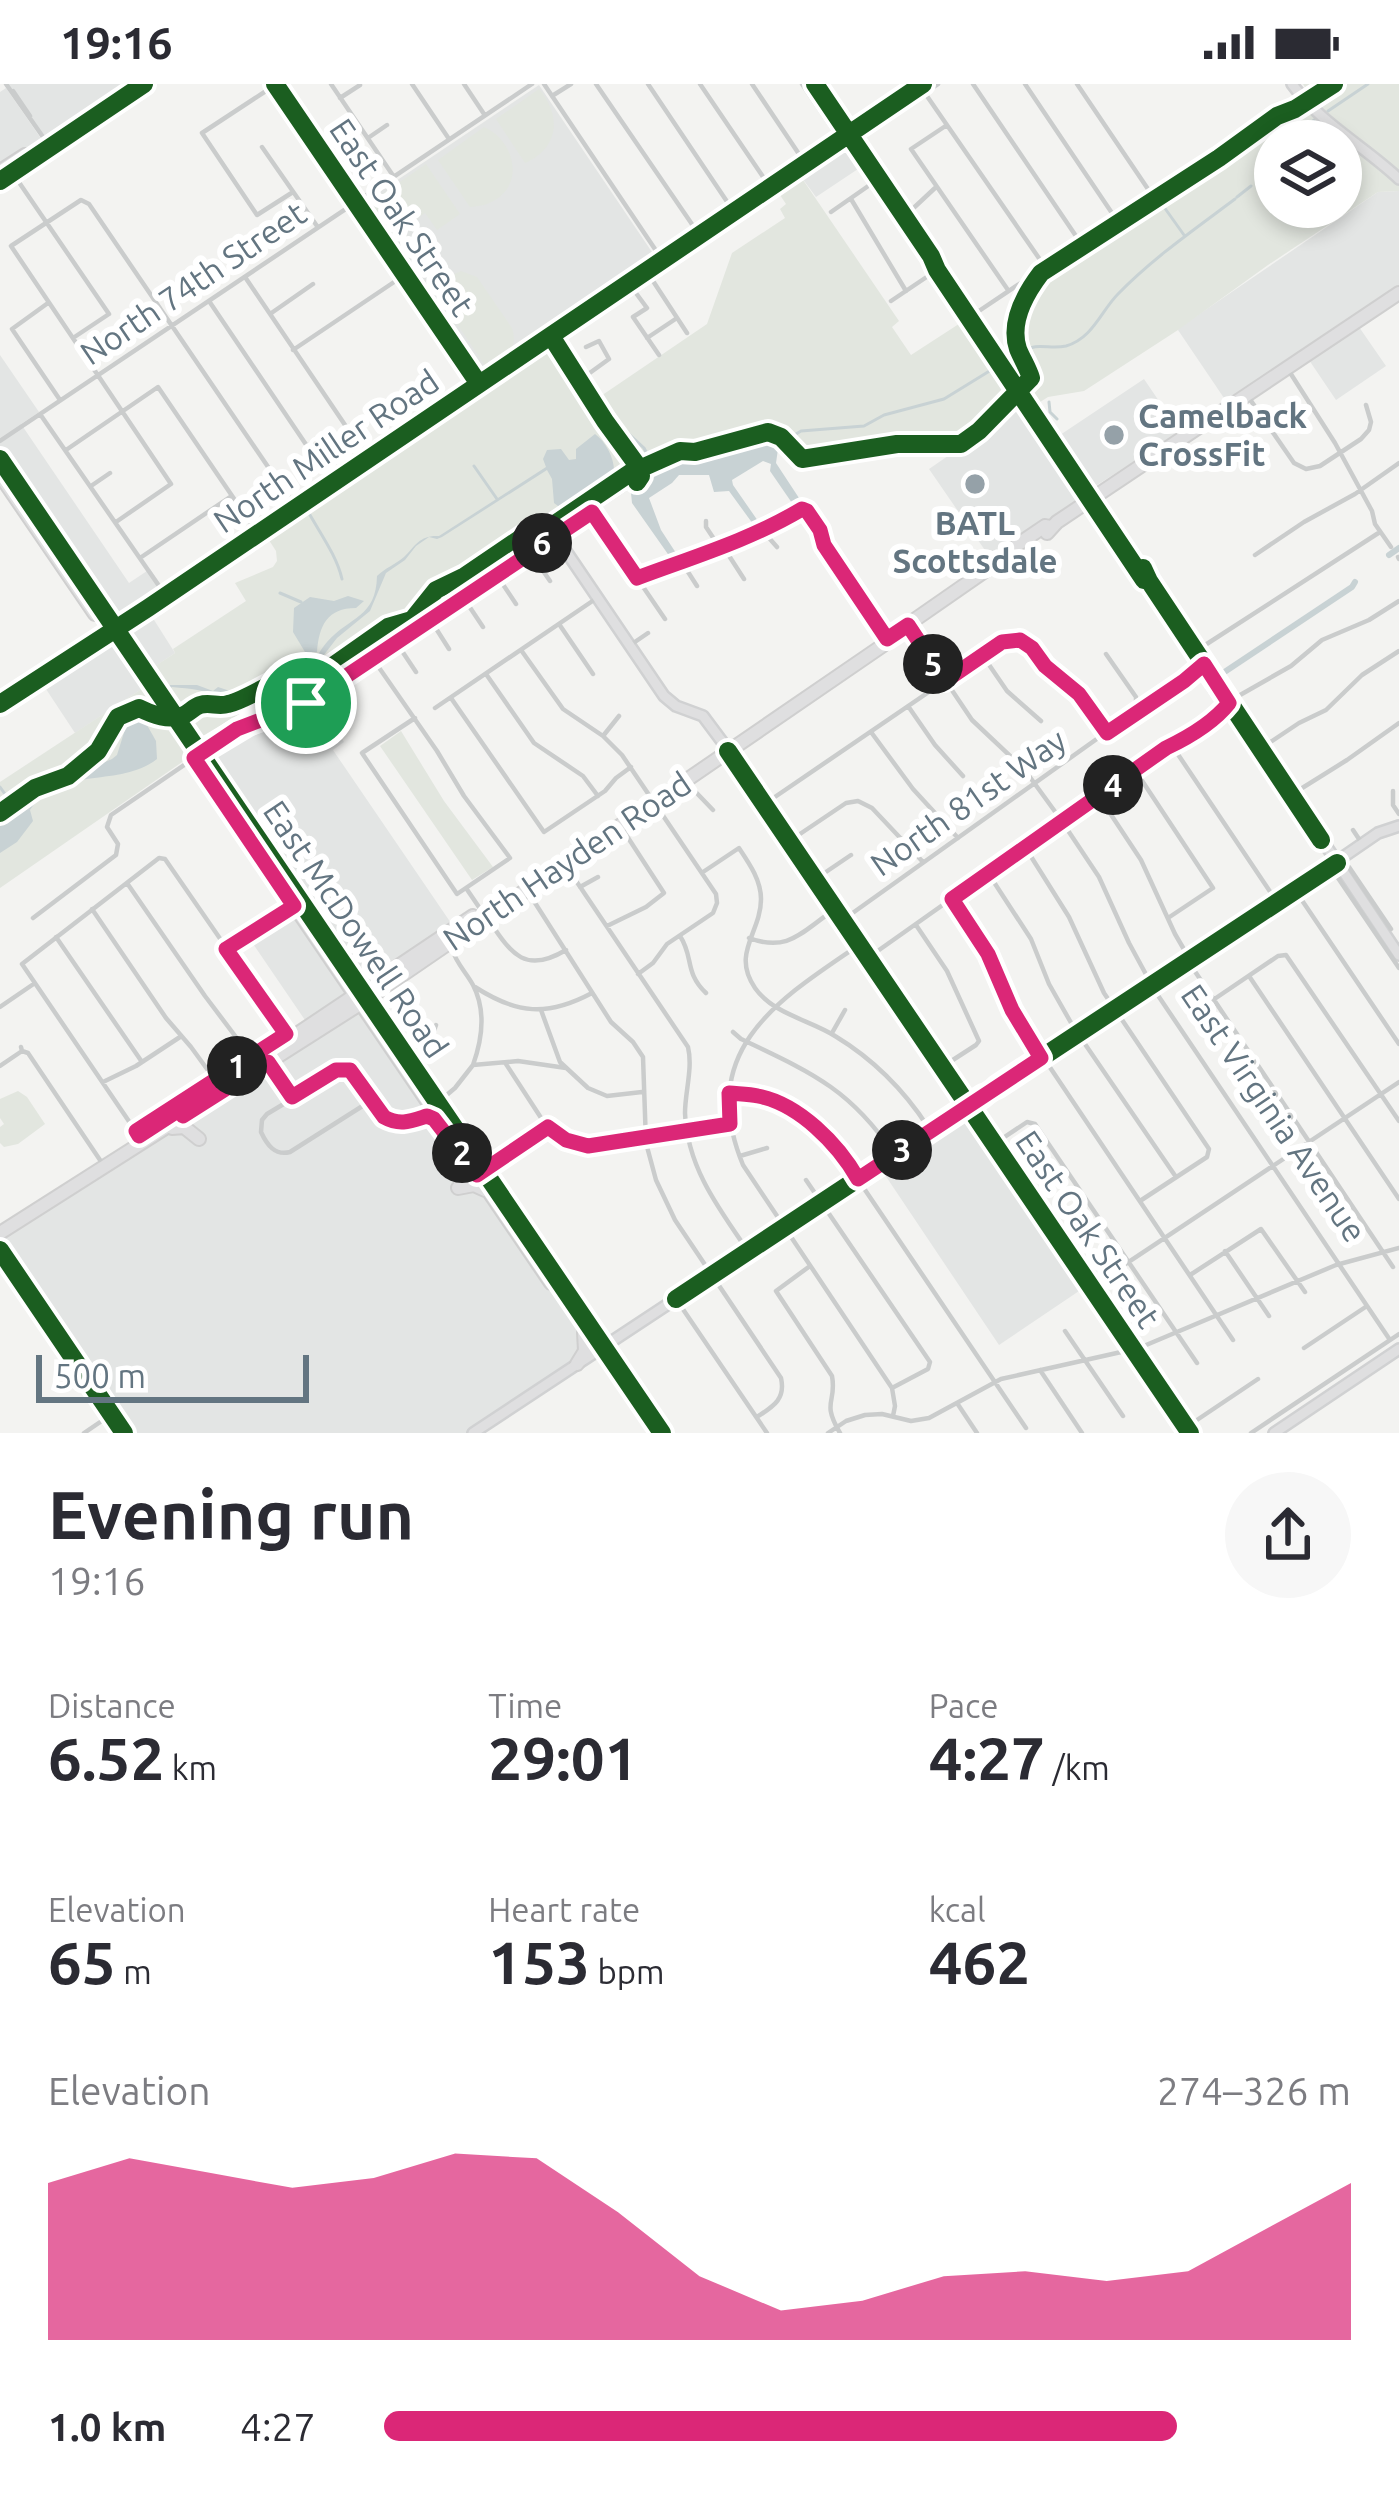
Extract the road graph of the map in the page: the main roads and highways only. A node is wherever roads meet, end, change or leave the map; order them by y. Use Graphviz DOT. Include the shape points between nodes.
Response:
graph roads {
  1 [pos="130,84"];
  2 [pos="144,84"];
  3 [pos="48,144"];
  4 [pos="7,170"];
  5 [pos="0,181"];
  6 [pos="1399,292"];
  7 [pos="0,459"];
  8 [pos="0,475"];
  9 [pos="1050,526"];
  10 [pos="1018,549"];
  11 [pos="112,632"];
  12 [pos="726,748"];
  13 [pos="655,802"];
  14 [pos="565,865"];
  15 [pos="361,997"];
  16 [pos="265,1057"];
  17 [pos="410,1072"];
  18 [pos="201,1105"];
  19 [pos="435,1105"];
  20 [pos="181,1113"];
  21 [pos="160,1132"];
  22 [pos="139,1137"];
  23 [pos="459,1149"];
  24 [pos="481,1173"];
  25 [pos="458,1188"];
  26 [pos="489,1192"];
  27 [pos="0,1224"];
  28 [pos="0,1233"];
  29 [pos="0,1253"];
  30 [pos="543,1264"];
  31 [pos="12,1268"];
  32 [pos="584,1333"];
  33 [pos="601,1349"];
  34 [pos="578,1364"];
  35 [pos="655,1429"];
  1 -- 3 [label="main road"];
  2 -- 3 [label="main road"];
  3 -- 4 [label="main road"];
  4 -- 5 [label="main road"];
  6 -- 9 [label="main road, North Hayden Road"];
  7 -- 11 [label="main road, East McDowell Road"];
  8 -- 11 [label="main road, East McDowell Road"];
  9 -- 10 [label="main road, North Hayden Road"];
  9 -- 10 [label="main road, North Hayden Road"];
  10 -- 12 [label="main road, North Hayden Road"];
  11 -- 15 [label="main road, East McDowell Road"];
  12 -- 13 [label="main road, North Hayden Road"];
  12 -- 13 [label="main road, North Hayden Road"];
  13 -- 14 [label="main road, North Hayden Road"];
  13 -- 14 [label="main road, North Hayden Road"];
  14 -- 15 [label="main road, North Hayden Road"];
  15 -- 16 [label="main road, North Hayden Road"];
  15 -- 16 [label="main road, North Hayden Road"];
  15 -- 17 [label="main road, East McDowell Road"];
  16 -- 18 [label="main road, North Hayden Road"];
  16 -- 20 [label="main road, North Hayden Road"];
  17 -- 19 [label="main road, East McDowell Road"];
  17 -- 23 [label="main road" via="424,1106 411,1121 430,1117"];
  18 -- 20 [label="main road, North Hayden Road"];
  18 -- 21 [label="main road" via="193,1119 199,1139 182,1126"];
  19 -- 23 [label="main road, East McDowell Road"];
  19 -- 24 [label="main road, East McDowell Road"];
  20 -- 21 [label="main road, North Hayden Road"];
  20 -- 22 [label="main road, North Hayden Road"];
  21 -- 22 [label="main road, North Hayden Road"];
  22 -- 27 [label="main road, North Hayden Road"];
  22 -- 28 [label="main road, North Hayden Road"];
  23 -- 24 [label="main road, East McDowell Road"];
  24 -- 26 [label="main road, East McDowell Road"];
  24 -- 30 [label="main road, East McDowell Road"];
  25 -- 26 [label="main road"];
  26 -- 30 [label="main road, East McDowell Road"];
  29 -- 31 [label="main road"];
  30 -- 32 [label="main road, East McDowell Road"];
  30 -- 33 [label="main road, East McDowell Road"];
  32 -- 33 [label="main road, East McDowell Road"];
  32 -- 34 [label="main road"];
  33 -- 35 [label="main road, East McDowell Road"];
}
